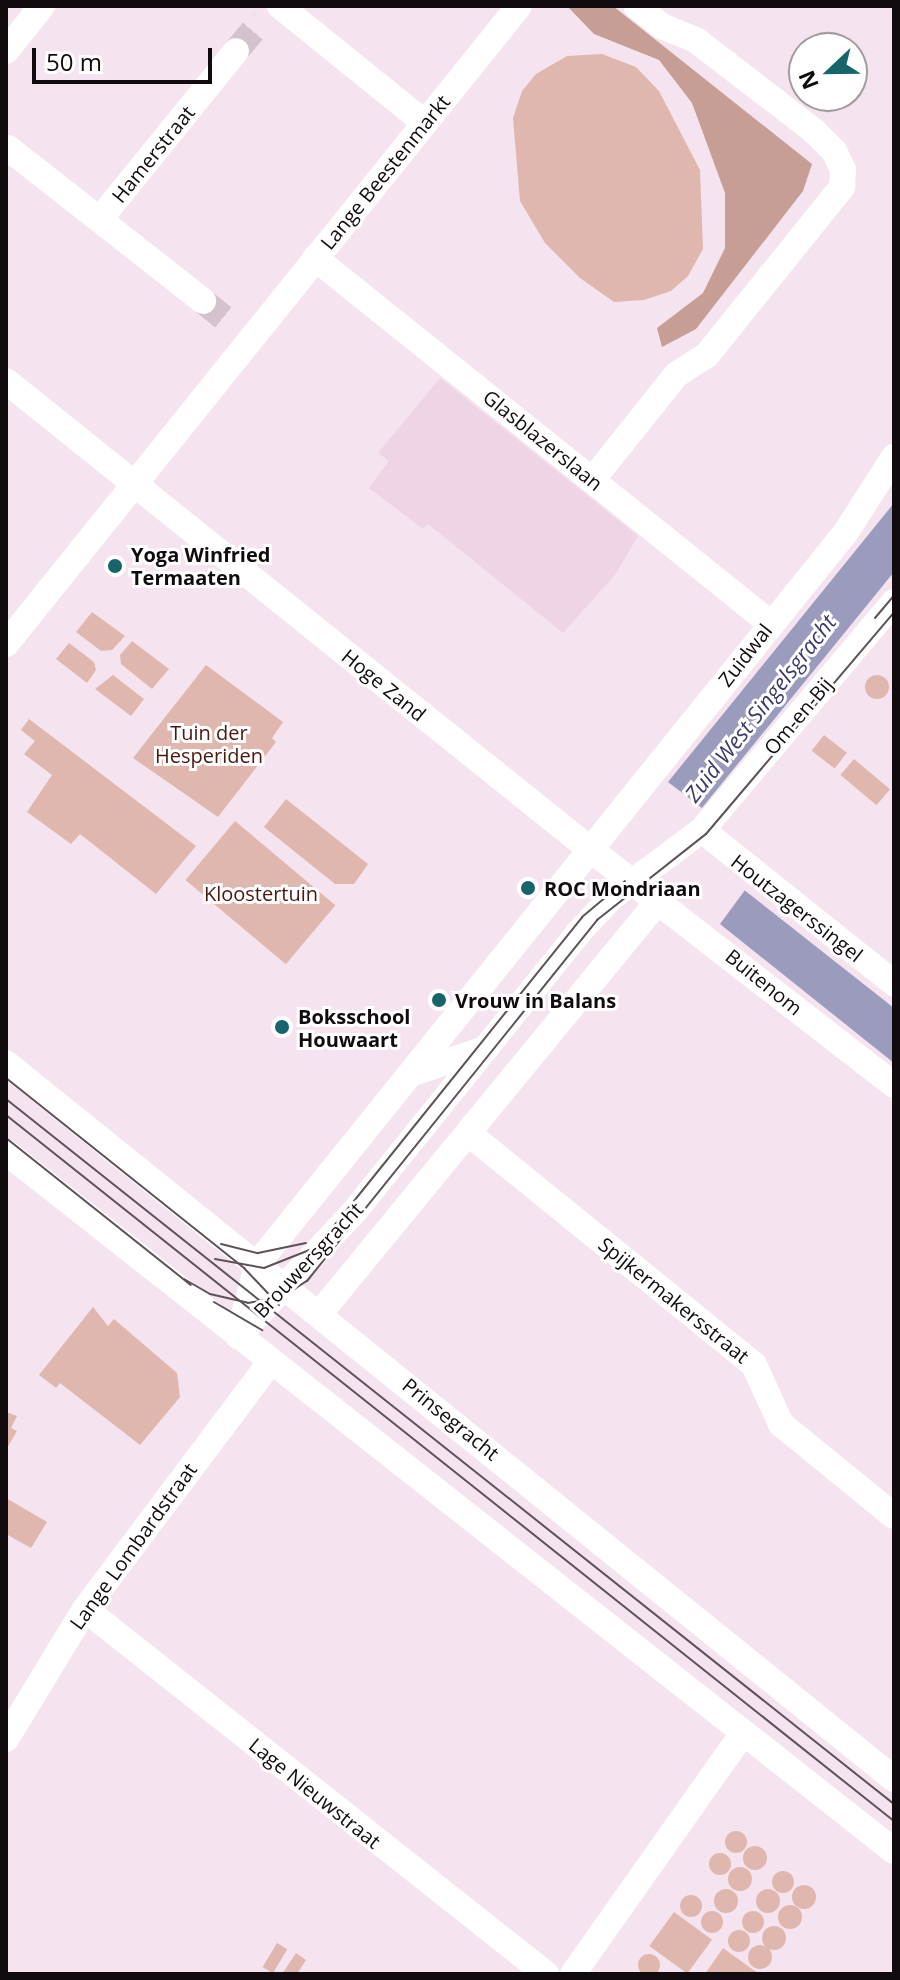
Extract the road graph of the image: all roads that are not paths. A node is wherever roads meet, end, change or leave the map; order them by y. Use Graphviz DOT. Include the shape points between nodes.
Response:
graph roads {
  1 [pos="42,6"];
  2 [pos="519,6"];
  3 [pos="636,6"];
  4 [pos="271,11"];
  5 [pos="6,51"];
  6 [pos="236,51"];
  7 [pos="425,123"];
  8 [pos="8,148"];
  9 [pos="100,219"];
  10 [pos="315,258"];
  11 [pos="203,301"];
  12 [pos="6,381"];
  13 [pos="894,457"];
  14 [pos="593,479"];
  15 [pos="135,486"];
  16 [pos="894,602"];
  17 [pos="770,623"];
  18 [pos="6,644"];
  19 [pos="698,834"];
  20 [pos="591,850"];
  21 [pos="635,880"];
  22 [pos="660,899"];
  23 [pos="894,983"];
  24 [pos="485,1049"];
  25 [pos="6,1063"];
  26 [pos="410,1074"];
  27 [pos="894,1085"];
  28 [pos="468,1133"];
  29 [pos="6,1152"];
  30 [pos="258,1263"];
  31 [pos="285,1286"];
  32 [pos="320,1313"];
  33 [pos="238,1336"];
  34 [pos="271,1361"];
  35 [pos="894,1516"];
  36 [pos="85,1609"];
  37 [pos="743,1733"];
  38 [pos="6,1739"];
  39 [pos="894,1779"];
  40 [pos="894,1851"];
  41 [pos="546,1974"];
  42 [pos="573,1974"];
  1 -- 5 [label="street"];
  2 -- 7 [label="street, Lange Beestenmarkt"];
  3 -- 14 [label="street" via="663,27 696,40 814,131 834,151 843,170 842,187 707,355 676,375"];
  4 -- 7 [label="street"];
  6 -- 9 [label="street, Hamerstraat"];
  7 -- 10 [label="street, Lange Beestenmarkt"];
  8 -- 9 [label="street"];
  9 -- 11 [label="street"];
  10 -- 14 [label="street, Glasblazerslaan"];
  10 -- 15 [label="street, Lange Beestenmarkt" via="242,332"];
  12 -- 15 [label="street, Hoge Zand"];
  13 -- 17 [label="street, Zuidwal" via="846,532"];
  14 -- 17 [label="street, Glasblazerslaan"];
  15 -- 18 [label="street, Lange Beestenmarkt"];
  15 -- 20 [label="street, Hoge Zand"];
  16 -- 19 [label="street, Om-en-Bij"];
  17 -- 20 [label="street, Zuidwal"];
  19 -- 21 [label="street, Brouwersgracht"];
  19 -- 23 [label="street, Houtzagerssingel"];
  20 -- 21 [label="street, Hoge Zand"];
  20 -- 26 [label="street, Brouwersgracht"];
  21 -- 22 [label="street, Buitenom"];
  21 -- 24 [label="street, Brouwersgracht" via="578,933"];
  22 -- 27 [label="street, Buitenom"];
  22 -- 28 [label="street, Brouwersgracht"];
  24 -- 26 [label="street"];
  24 -- 31 [label="street, Brouwersgracht" via="354,1212"];
  25 -- 30 [label="street, Prinsegracht"];
  26 -- 30 [label="street, Brouwersgracht"];
  28 -- 32 [label="street, Brouwersgracht"];
  28 -- 35 [label="street, Spijkermakersstraat" via="754,1365 781,1424"];
  29 -- 33 [label="street"];
  30 -- 31 [label="street, Prinsegracht"];
  30 -- 33 [label="street, Brouwersgracht"];
  31 -- 32 [label="street, Prinsegracht"];
  31 -- 33 [label="street, Brouwersgracht"];
  32 -- 39 [label="street, Prinsegracht"];
  33 -- 34 [label="street"];
  34 -- 36 [label="street, Lange Lombardstraat"];
  34 -- 37 [label="street"];
  36 -- 38 [label="street, Lange Lombardstraat"];
  36 -- 41 [label="street, Lage Nieuwstraat"];
  37 -- 40 [label="street"];
  37 -- 42 [label="street"];
}
